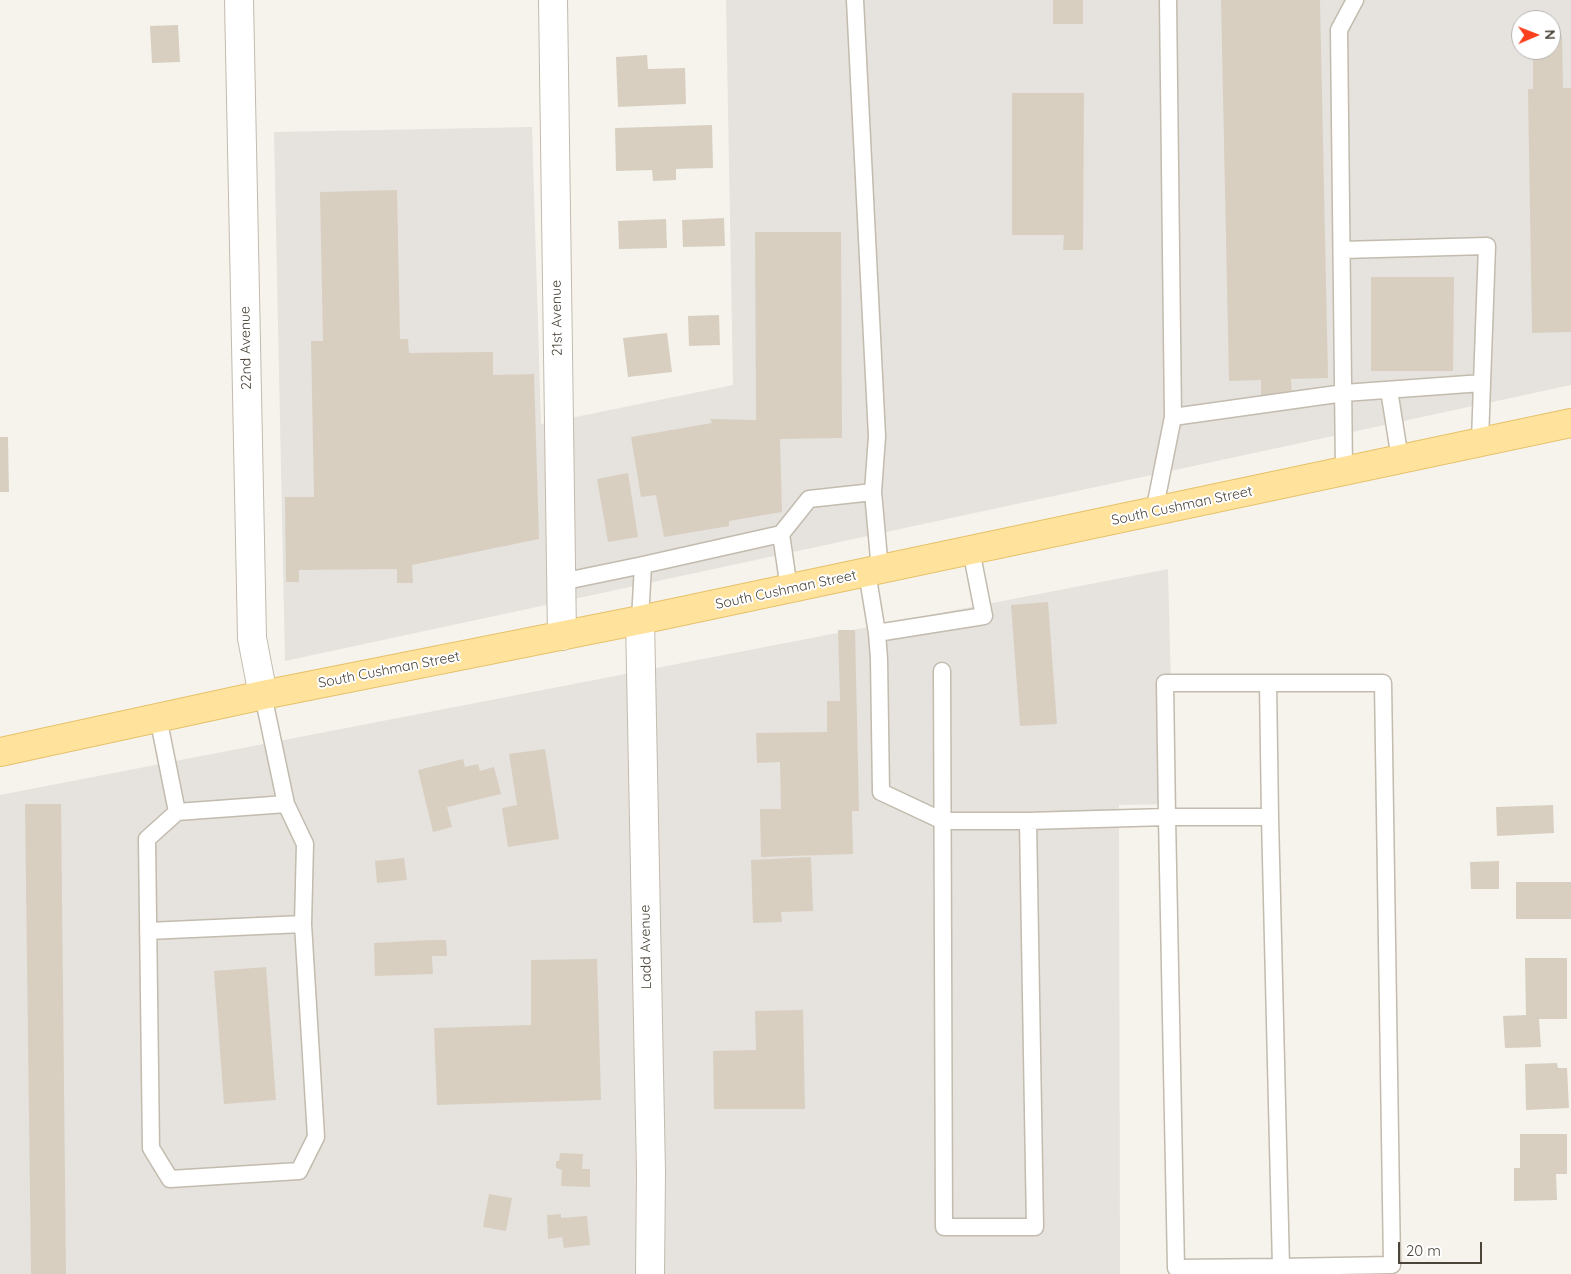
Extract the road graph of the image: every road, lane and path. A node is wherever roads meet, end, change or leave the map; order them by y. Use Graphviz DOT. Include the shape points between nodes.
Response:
graph roads {
  1 [pos="239,0"];
  2 [pos="553,0"];
  3 [pos="855,0"];
  4 [pos="1168,0"];
  5 [pos="1355,0"];
  6 [pos="1342,250"];
  7 [pos="1482,383"];
  8 [pos="1389,390"];
  9 [pos="1344,393"];
  10 [pos="1173,418"];
  11 [pos="1571,423"];
  12 [pos="1480,442"];
  13 [pos="1400,459"];
  14 [pos="1344,471"];
  15 [pos="873,492"];
  16 [pos="1154,512"];
  17 [pos="781,534"];
  18 [pos="971,550"];
  19 [pos="643,565"];
  20 [pos="874,571"];
  21 [pos="561,582"];
  22 [pos="789,589"];
  23 [pos="640,620"];
  24 [pos="877,633"];
  25 [pos="562,636"];
  26 [pos="942,671"];
  27 [pos="1268,683"];
  28 [pos="263,695"];
  29 [pos="158,717"];
  30 [pos="0,752"];
  31 [pos="286,804"];
  32 [pos="177,812"];
  33 [pos="1167,817"];
  34 [pos="1270,817"];
  35 [pos="943,820"];
  36 [pos="1028,821"];
  37 [pos="303,924"];
  38 [pos="148,930"];
  39 [pos="1281,1267"];
  40 [pos="650,1274"];
  1 -- 28 [label="street, 22nd Avenue" via="252,638"];
  2 -- 21 [label="street, 21st Avenue"];
  3 -- 15 [label="lane" via="877,436"];
  4 -- 10 [label="lane"];
  5 -- 6 [label="lane" via="1339,30"];
  6 -- 7 [label="lane" via="1487,246"];
  6 -- 9 [label="lane"];
  7 -- 8 [label="lane"];
  7 -- 12 [label="lane"];
  8 -- 9 [label="lane"];
  8 -- 13 [label="lane"];
  9 -- 10 [label="lane"];
  9 -- 14 [label="lane"];
  10 -- 16 [label="lane"];
  11 -- 12 [label="main road, South Cushman Street"];
  12 -- 13 [label="main road, South Cushman Street"];
  13 -- 14 [label="main road, South Cushman Street"];
  14 -- 16 [label="main road, South Cushman Street"];
  15 -- 17 [label="lane" via="809,499"];
  15 -- 20 [label="lane"];
  16 -- 18 [label="main road, South Cushman Street"];
  17 -- 19 [label="lane"];
  17 -- 22 [label="lane"];
  18 -- 20 [label="main road, South Cushman Street"];
  18 -- 24 [label="lane" via="984,616"];
  19 -- 21 [label="lane"];
  19 -- 23 [label="lane"];
  20 -- 22 [label="main road, South Cushman Street"];
  20 -- 24 [label="lane"];
  21 -- 25 [label="street, 21st Avenue"];
  22 -- 23 [label="main road, South Cushman Street"];
  23 -- 25 [label="main road, South Cushman Street"];
  23 -- 40 [label="street, Ladd Avenue" via="651,1172"];
  24 -- 35 [label="lane" via="881,792"];
  25 -- 28 [label="main road, South Cushman Street"];
  26 -- 35 [label="lane"];
  27 -- 33 [label="lane" via="1165,683"];
  27 -- 34 [label="lane"];
  27 -- 39 [label="lane" via="1383,683 1392,1265"];
  28 -- 29 [label="main road, South Cushman Street"];
  28 -- 31 [label="lane"];
  29 -- 30 [label="main road, South Cushman Street"];
  29 -- 32 [label="lane"];
  31 -- 32 [label="lane"];
  31 -- 37 [label="lane" via="305,844"];
  32 -- 38 [label="lane" via="147,839"];
  33 -- 34 [label="lane"];
  33 -- 36 [label="lane"];
  33 -- 39 [label="lane" via="1176,1268"];
  34 -- 39 [label="lane"];
  35 -- 36 [label="lane"];
  35 -- 36 [label="lane" via="944,1227 1035,1228"];
  37 -- 38 [label="lane"];
  37 -- 38 [label="lane" via="316,1137 299,1171 170,1179 151,1148"];
}
